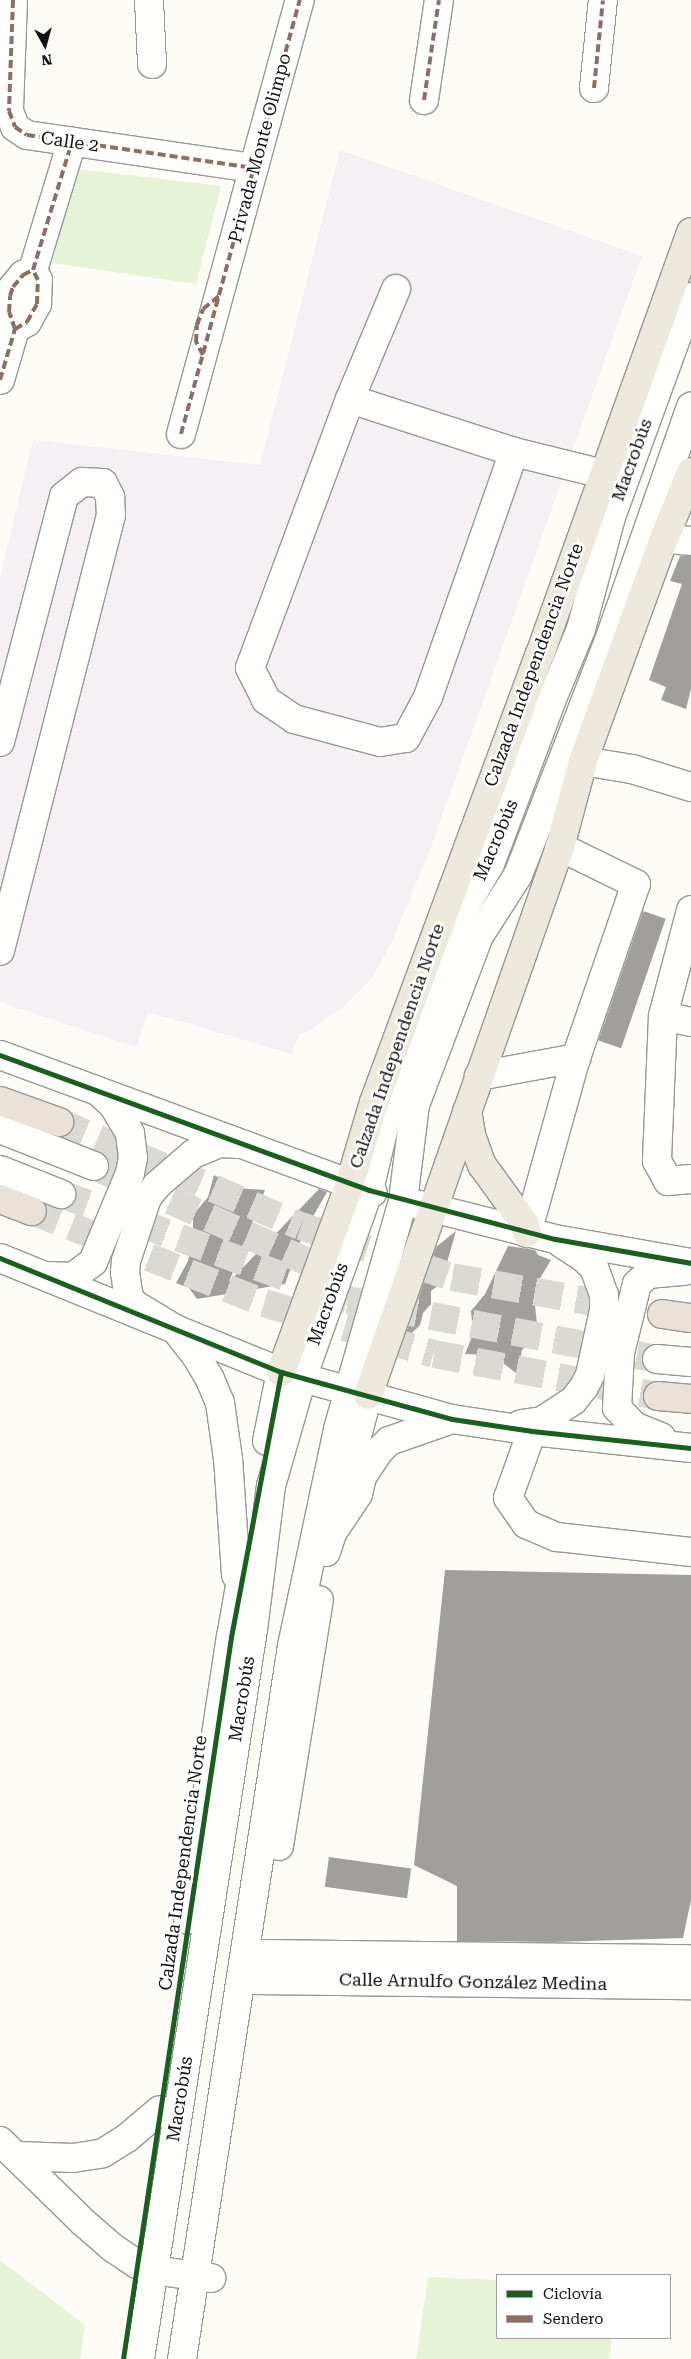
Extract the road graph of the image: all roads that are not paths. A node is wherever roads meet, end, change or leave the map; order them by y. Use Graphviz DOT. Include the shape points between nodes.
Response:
graph roads {
  1 [pos="13,0"];
  2 [pos="149,0"];
  3 [pos="300,0"];
  4 [pos="439,0"];
  5 [pos="603,0"];
  6 [pos="152,64"];
  7 [pos="594,88"];
  8 [pos="424,100"];
  9 [pos="72,142"];
  10 [pos="254,168"];
  11 [pos="691,232"];
  12 [pos="396,289"];
  13 [pos="691,297"];
  14 [pos="0,380"];
  15 [pos="350,399"];
  16 [pos="691,407"];
  17 [pos="181,434"];
  18 [pos="514,452"];
  19 [pos="603,474"];
  20 [pos="689,487"];
  21 [pos="664,539"];
  22 [pos="691,541"];
  23 [pos="0,742"];
  24 [pos="584,761"];
  25 [pos="691,787"];
  26 [pos="560,846"];
  27 [pos="691,910"];
  28 [pos="0,951"];
  29 [pos="663,1016"];
  30 [pos="691,1022"];
  31 [pos="0,1055"];
  32 [pos="576,1058"];
  33 [pos="479,1076"];
  34 [pos="98,1091"];
  35 [pos="0,1101"];
  36 [pos="467,1110"];
  37 [pos="59,1122"];
  38 [pos="0,1129"];
  39 [pos="249,1145"];
  40 [pos="94,1166"];
  41 [pos="0,1170"];
  42 [pos="691,1178"];
  43 [pos="359,1187"];
  44 [pos="61,1194"];
  45 [pos="0,1199"];
  46 [pos="403,1201"];
  47 [pos="432,1207"];
  48 [pos="32,1211"];
  49 [pos="527,1233"];
  50 [pos="555,1239"];
  51 [pos="0,1258"];
  52 [pos="691,1263"];
  53 [pos="691,1271"];
  54 [pos="47,1276"];
  55 [pos="662,1314"];
  56 [pos="691,1318"];
  57 [pos="175,1329"];
  58 [pos="691,1346"];
  59 [pos="691,1362"];
  60 [pos="291,1375"];
  61 [pos="358,1393"];
  62 [pos="658,1396"];
  63 [pos="691,1398"];
  64 [pos="452,1419"];
  65 [pos="504,1427"];
  66 [pos="532,1431"];
  67 [pos="691,1448"];
  68 [pos="326,1552"];
  69 [pos="691,1552"];
  70 [pos="238,1594"];
  71 [pos="691,1959"];
  72 [pos="257,1967"];
  73 [pos="691,1985"];
  74 [pos="160,2110"];
  75 [pos="9,2149"];
  76 [pos="145,2267"];
  77 [pos="202,2277"];
  78 [pos="123,2359"];
  79 [pos="140,2359"];
  80 [pos="182,2359"];
  81 [pos="199,2359"];
  1 -- 9 [label="street, Calle 2" via="9,111 15,127 27,135"];
  2 -- 6 [label="street"];
  3 -- 10 [label="street, Privada Monte Olimpo"];
  4 -- 8 [label="street"];
  5 -- 7 [label="street"];
  9 -- 10 [label="street, Calle 2"];
  9 -- 14 [label="street" via="33,270 23,275 10,296 9,312 15,329"];
  10 -- 17 [label="street, Privada Monte Olimpo" via="220,295 203,308 197,325 196,342 203,355"];
  11 -- 19 [label="main road, Calzada Independencia Norte"];
  12 -- 15 [label="street"];
  13 -- 43 [label="street, Macrobús" via="611,517 580,629 490,864 454,927"];
  15 -- 18 [label="street"];
  15 -- 18 [label="street" via="250,668 266,700 294,720 380,742 406,738 428,697"];
  16 -- 46 [label="street, Macrobús" via="611,635 518,875 479,936 415,1105"];
  18 -- 19 [label="street"];
  19 -- 43 [label="main road, Calzada Independencia Norte" via="374,1102"];
  20 -- 21 [label="main road"];
  21 -- 22 [label="street"];
  21 -- 24 [label="main road"];
  23 -- 28 [label="street" via="64,496 82,482 103,483 110,497 111,515"];
  24 -- 25 [label="street" via="632,769"];
  24 -- 26 [label="main road"];
  26 -- 32 [label="street" via="636,884"];
  26 -- 33 [label="main road"];
  27 -- 29 [label="street"];
  29 -- 30 [label="street"];
  29 -- 42 [label="street" via="657,1161 668,1181"];
  31 -- 34 [label="street"];
  32 -- 33 [label="street"];
  32 -- 49 [label="street"];
  33 -- 36 [label="main road"];
  34 -- 39 [label="street"];
  34 -- 54 [label="street" via="113,1105 130,1133 133,1158 130,1172 94,1262 73,1277"];
  35 -- 37 [label="highway"];
  36 -- 47 [label="main road"];
  36 -- 49 [label="main road" via="472,1138 482,1165 524,1223"];
  38 -- 40 [label="street"];
  39 -- 43 [label="street"];
  39 -- 57 [label="street" via="220,1143 193,1154 157,1184 148,1198 126,1261 126,1282 132,1302"];
  41 -- 44 [label="street"];
  43 -- 46 [label="street"];
  43 -- 60 [label="main road, Calzada Independencia Norte"];
  45 -- 48 [label="highway"];
  46 -- 47 [label="street"];
  46 -- 61 [label="street, Macrobús"];
  47 -- 49 [label="street"];
  47 -- 61 [label="main road"];
  49 -- 50 [label="street"];
  50 -- 52 [label="street"];
  50 -- 65 [label="street" via="594,1268 602,1288 604,1310 590,1375 573,1401 542,1421"];
  51 -- 54 [label="street"];
  53 -- 67 [label="street" via="648,1274 637,1284 620,1353 617,1408 634,1426"];
  54 -- 57 [label="street"];
  55 -- 56 [label="highway"];
  57 -- 60 [label="street"];
  57 -- 70 [label="street" via="206,1372 220,1403 228,1459"];
  58 -- 59 [label="street" via="657,1351"];
  60 -- 61 [label="street"];
  60 -- 70 [label="street, Calzada Independencia Norte"];
  60 -- 76 [label="street, Macrobús" via="270,1486 253,1630"];
  61 -- 64 [label="street"];
  61 -- 68 [label="street"];
  61 -- 77 [label="street, Macrobús" via="338,1429 292,1646"];
  62 -- 63 [label="highway"];
  64 -- 65 [label="street"];
  64 -- 68 [label="street" via="389,1441 379,1451 362,1477 358,1494 332,1532"];
  65 -- 66 [label="street"];
  66 -- 67 [label="street"];
  66 -- 69 [label="street" via="508,1498 526,1524 557,1537"];
  68 -- 72 [label="street"];
  70 -- 74 [label="street, Calzada Independencia Norte"];
  71 -- 72 [label="street, Calle Arnulfo González Medina"];
  72 -- 73 [label="street, Calle Arnulfo González Medina"];
  72 -- 77 [label="street"];
  74 -- 75 [label="street" via="127,2138 103,2152 73,2158"];
  74 -- 76 [label="street, Calzada Independencia Norte"];
  75 -- 76 [label="street" via="83,2222 113,2248"];
  76 -- 77 [label="street"];
  76 -- 78 [label="street, Calzada Independencia Norte"];
  76 -- 79 [label="street, Macrobús"];
  77 -- 80 [label="street, Macrobús"];
  77 -- 81 [label="street"];
}
